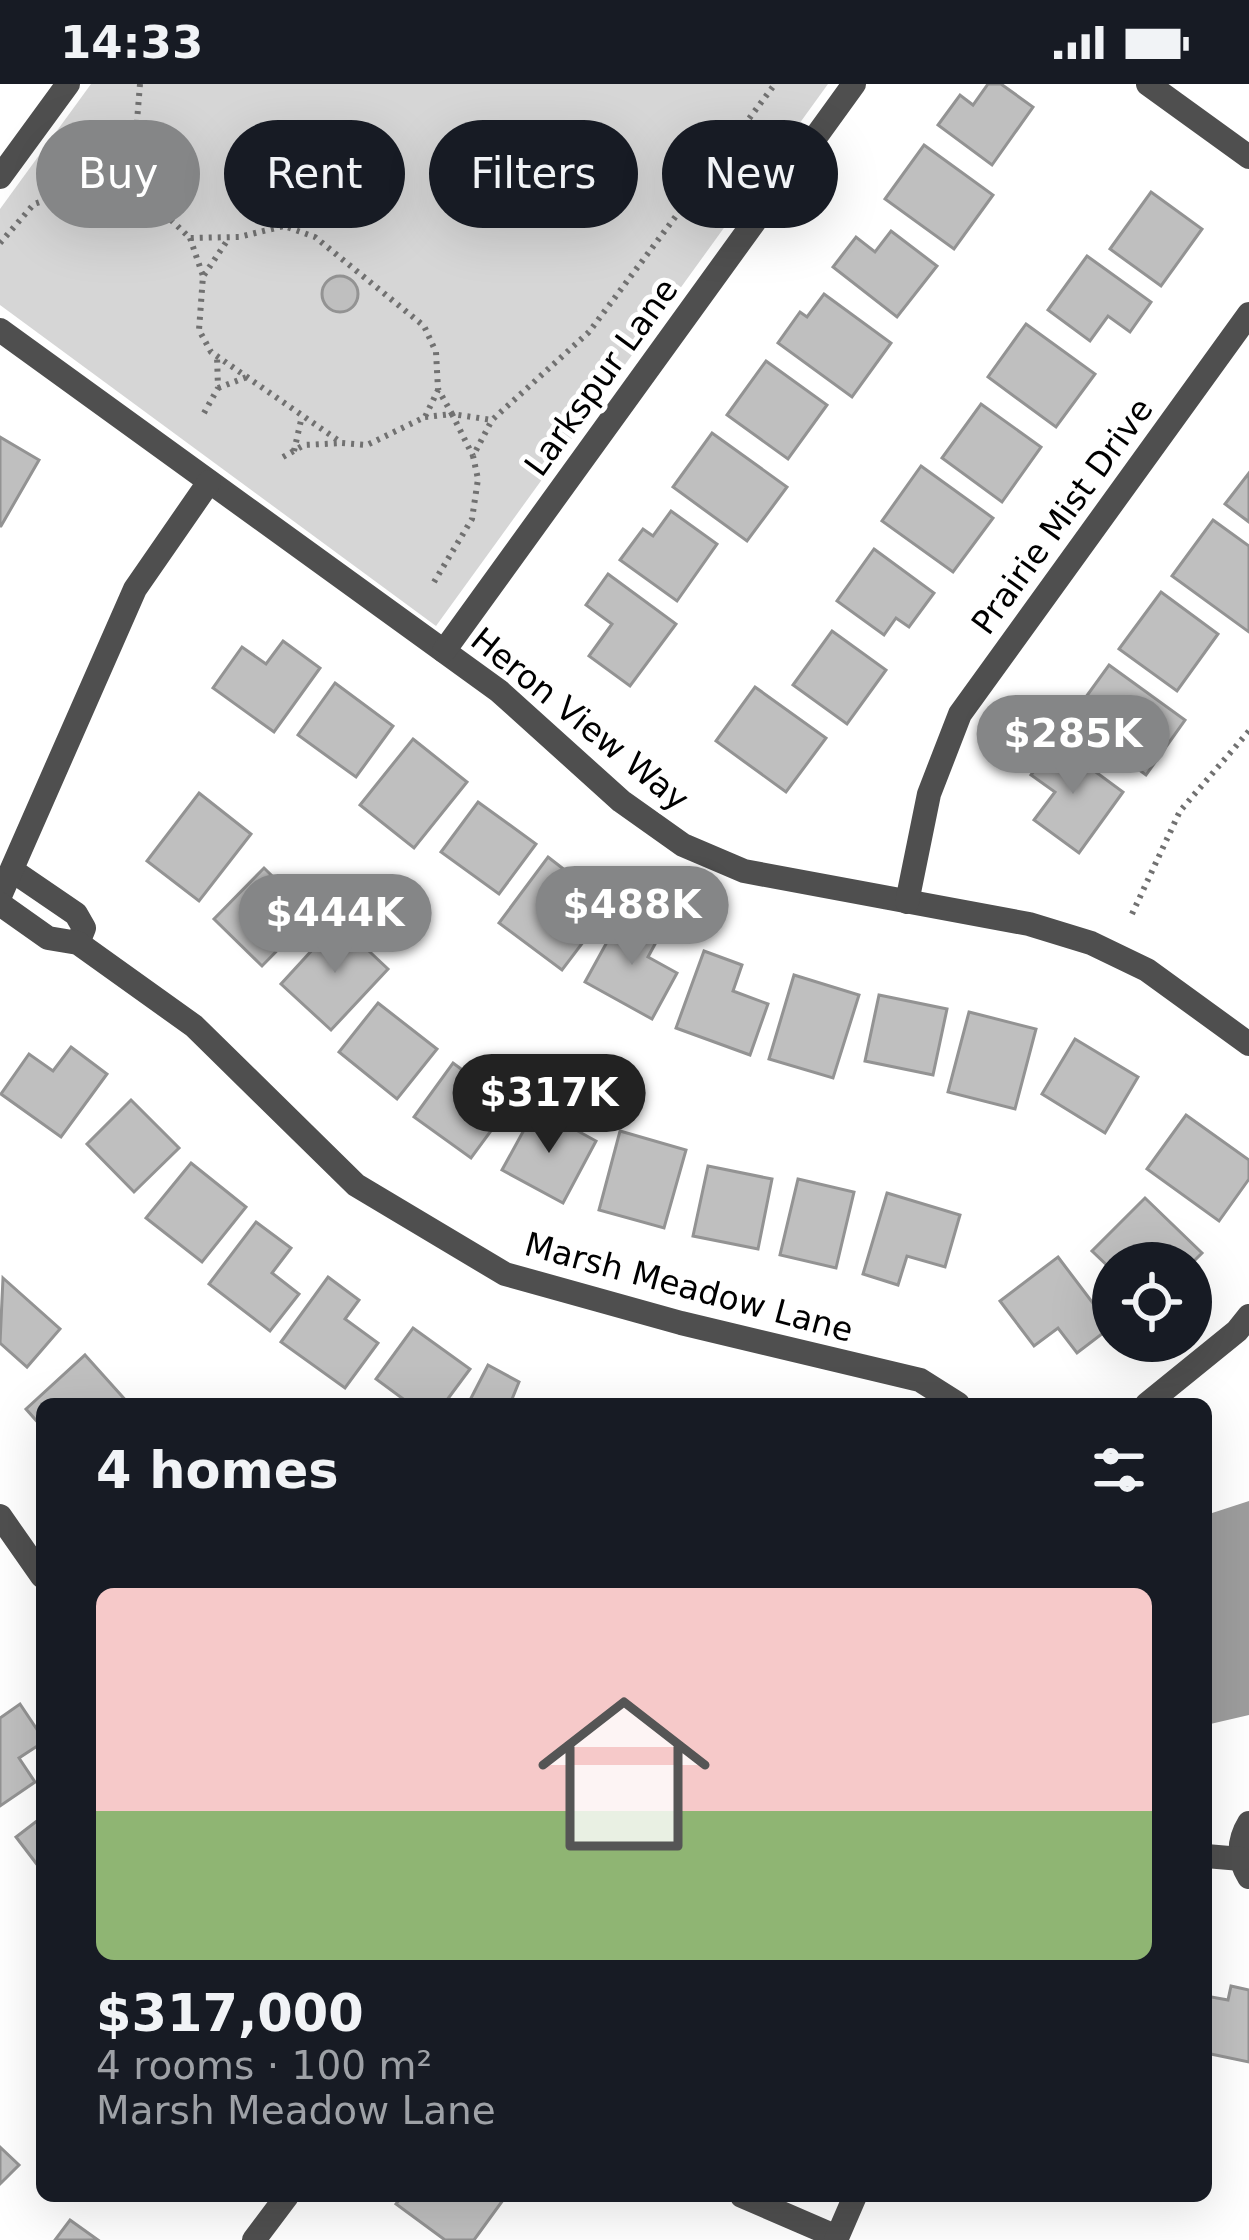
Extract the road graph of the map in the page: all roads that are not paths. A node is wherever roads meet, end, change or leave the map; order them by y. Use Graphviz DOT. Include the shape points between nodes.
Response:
graph roads {
  1 [pos="68,84"];
  2 [pos="854,84"];
  3 [pos="1148,84"];
  4 [pos="1249,157"];
  5 [pos="0,178"];
  6 [pos="1249,314"];
  7 [pos="0,330"];
  8 [pos="209,482"];
  9 [pos="444,651"];
  10 [pos="13,871"];
  11 [pos="0,900"];
  12 [pos="907,902"];
  13 [pos="78,943"];
  14 [pos="1249,1044"];
  15 [pos="1249,1316"];
  16 [pos="948,1398"];
  17 [pos="1155,1398"];
  18 [pos="0,1516"];
  19 [pos="36,1567"];
  20 [pos="1249,1823"];
  21 [pos="1212,1858"];
  22 [pos="1245,1868"];
  23 [pos="282,2202"];
  24 [pos="755,2202"];
  25 [pos="852,2202"];
  26 [pos="836,2239"];
  27 [pos="254,2240"];
  1 -- 5 [label="street"];
  2 -- 9 [label="street, Larkspur Lane"];
  3 -- 4 [label="street"];
  6 -- 12 [label="street, Prairie Mist Drive" via="960,714 929,794"];
  7 -- 8 [label="street, Heron View Way"];
  8 -- 9 [label="street, Heron View Way"];
  8 -- 10 [label="street" via="135,589"];
  9 -- 12 [label="street, Heron View Way" via="683,845 744,871"];
  10 -- 11 [label="street"];
  10 -- 13 [label="street" via="76,914 84,928"];
  11 -- 13 [label="street" via="48,938"];
  12 -- 14 [label="street, Heron View Way" via="1091,943 1147,970"];
  13 -- 16 [label="street, Marsh Meadow Lane" via="194,1025 356,1185 505,1274 920,1381"];
  15 -- 17 [label="street"];
  18 -- 19 [label="street"];
  20 -- 22 [label="street" via="1240,1842"];
  21 -- 22 [label="street"];
  23 -- 27 [label="street"];
  24 -- 26 [label="street"];
  25 -- 26 [label="street"];
}
